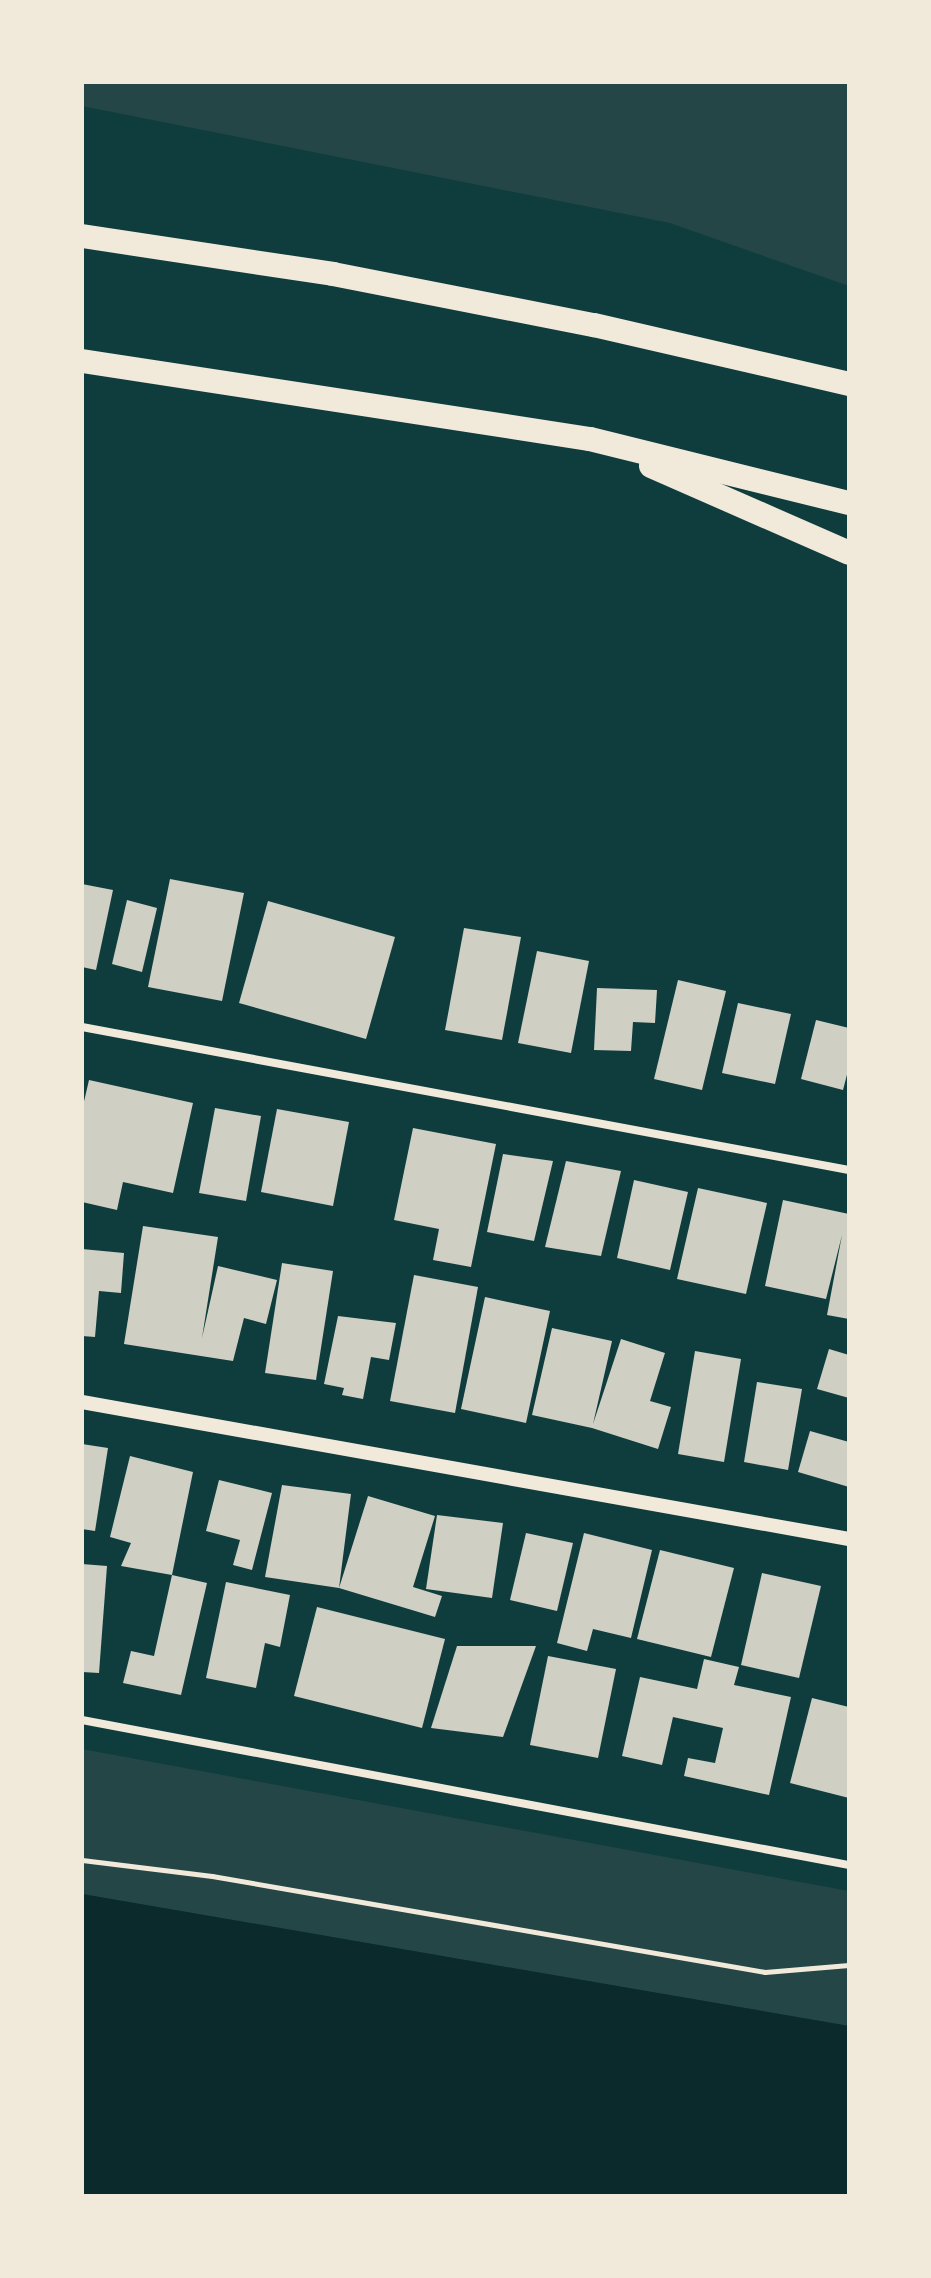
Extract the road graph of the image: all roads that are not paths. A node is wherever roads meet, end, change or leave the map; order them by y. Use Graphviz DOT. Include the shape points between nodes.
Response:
graph roads {
  1 [pos="82,236"];
  2 [pos="82,361"];
  3 [pos="849,384"];
  4 [pos="590,439"];
  5 [pos="849,503"];
  6 [pos="849,553"];
  7 [pos="82,1027"];
  8 [pos="849,1170"];
  9 [pos="82,1402"];
  10 [pos="849,1539"];
  11 [pos="82,1720"];
  12 [pos="849,1865"];
  1 -- 3 [label="highway" via="333,274 594,325"];
  2 -- 4 [label="highway"];
  4 -- 5 [label="highway"];
  4 -- 6 [label="highway"];
  7 -- 8 [label="street"];
  9 -- 10 [label="street"];
  11 -- 12 [label="street"];
}
